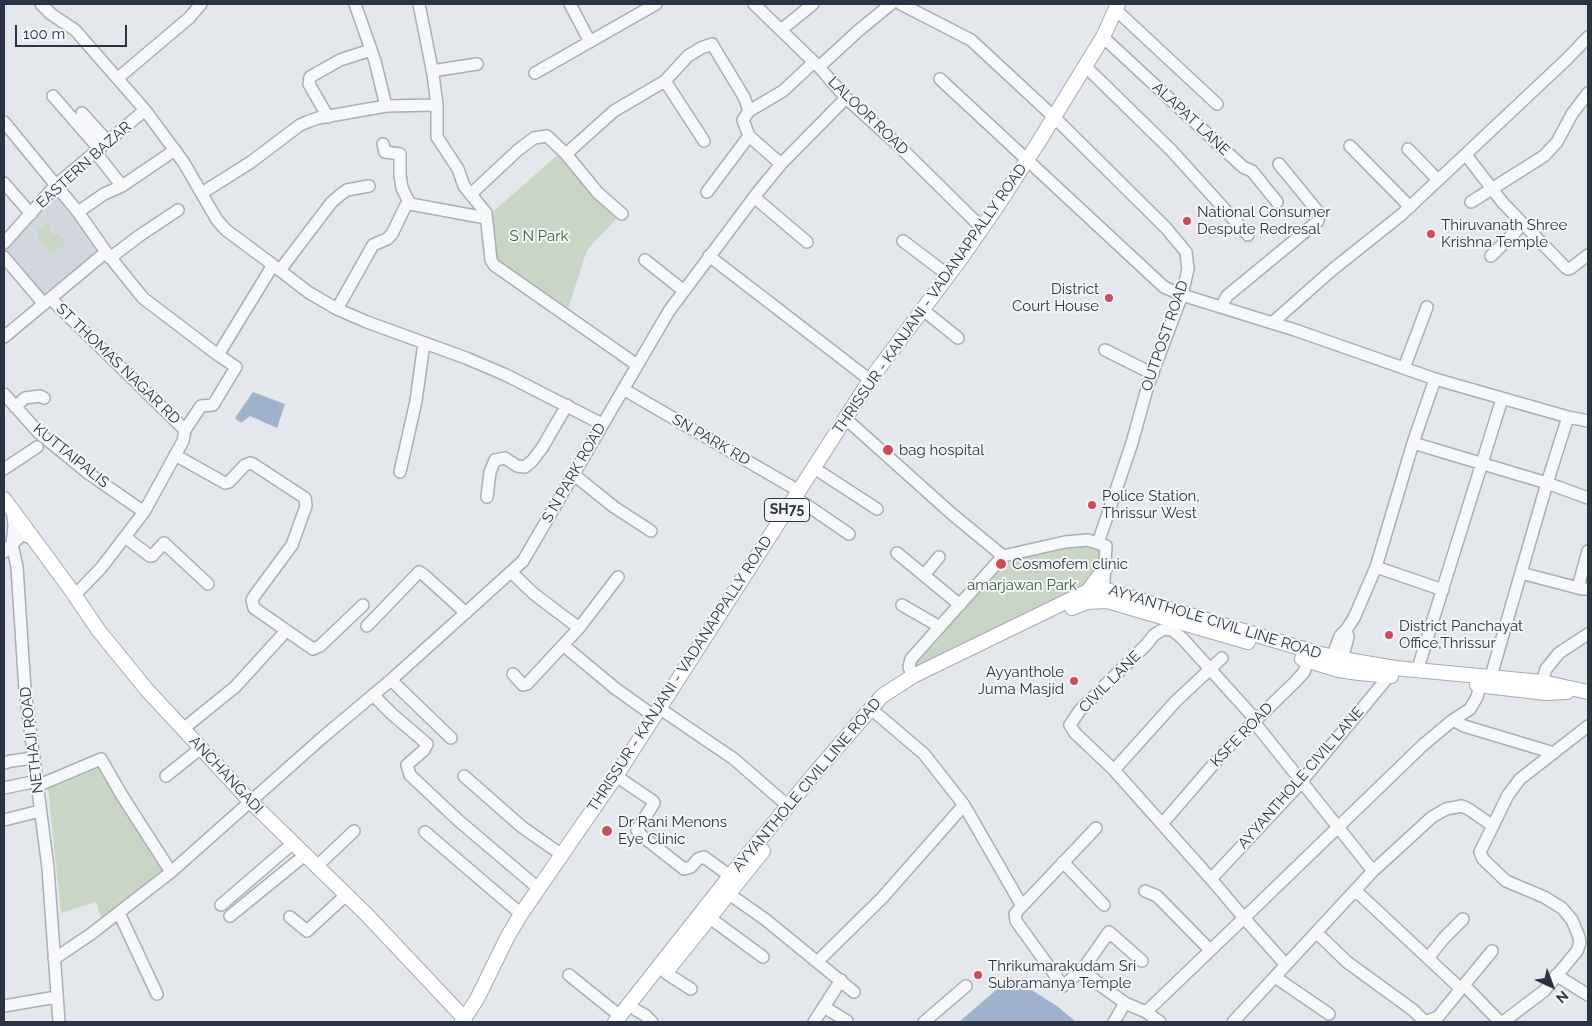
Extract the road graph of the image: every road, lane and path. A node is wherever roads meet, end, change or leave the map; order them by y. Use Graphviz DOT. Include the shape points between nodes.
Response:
graph roads {
  1 [pos="41,4"];
  2 [pos="201,4"];
  3 [pos="354,4"];
  4 [pos="419,4"];
  5 [pos="570,4"];
  6 [pos="754,4"];
  7 [pos="812,4"];
  8 [pos="891,4"];
  9 [pos="901,4"];
  10 [pos="652,5"];
  11 [pos="1117,6"];
  12 [pos="781,30"];
  13 [pos="1103,37"];
  14 [pos="590,42"];
  15 [pos="1586,44"];
  16 [pos="372,50"];
  17 [pos="477,64"];
  18 [pos="816,65"];
  19 [pos="1085,66"];
  20 [pos="432,71"];
  21 [pos="534,73"];
  22 [pos="118,78"];
  23 [pos="940,80"];
  24 [pos="665,81"];
  25 [pos="1588,93"];
  26 [pos="53,96"];
  27 [pos="846,98"];
  28 [pos="1217,104"];
  29 [pos="437,105"];
  30 [pos="386,106"];
  31 [pos="145,110"];
  32 [pos="749,111"];
  33 [pos="82,113"];
  34 [pos="328,116"];
  35 [pos="1054,117"];
  36 [pos="4,122"];
  37 [pos="749,136"];
  38 [pos="704,141"];
  39 [pos="383,144"];
  40 [pos="1350,146"];
  41 [pos="101,148"];
  42 [pos="1408,149"];
  43 [pos="176,150"];
  44 [pos="566,154"];
  45 [pos="1466,154"];
  46 [pos="1027,159"];
  47 [pos="781,164"];
  48 [pos="1280,164"];
  49 [pos="1438,180"];
  50 [pos="4,183"];
  51 [pos="56,186"];
  52 [pos="122,186"];
  53 [pos="369,186"];
  54 [pos="1492,189"];
  55 [pos="707,192"];
  56 [pos="202,193"];
  57 [pos="471,194"];
  58 [pos="754,197"];
  59 [pos="1277,202"];
  60 [pos="1471,202"];
  61 [pos="410,204"];
  62 [pos="1410,207"];
  63 [pos="178,210"];
  64 [pos="78,212"];
  65 [pos="31,214"];
  66 [pos="622,214"];
  67 [pos="486,218"];
  68 [pos="1524,224"];
  69 [pos="982,228"];
  70 [pos="1248,235"];
  71 [pos="903,241"];
  72 [pos="807,242"];
  73 [pos="4,243"];
  74 [pos="108,255"];
  75 [pos="1588,255"];
  76 [pos="709,256"];
  77 [pos="1491,256"];
  78 [pos="4,258"];
  79 [pos="645,260"];
  80 [pos="276,268"];
  81 [pos="948,275"];
  82 [pos="684,291"];
  83 [pos="1182,295"];
  84 [pos="47,302"];
  85 [pos="1221,307"];
  86 [pos="1427,307"];
  87 [pos="337,309"];
  88 [pos="922,309"];
  89 [pos="1272,323"];
  90 [pos="4,336"];
  91 [pos="958,338"];
  92 [pos="424,343"];
  93 [pos="1104,350"];
  94 [pos="218,354"];
  95 [pos="637,365"];
  96 [pos="1404,368"];
  97 [pos="1153,374"];
  98 [pos="1435,379"];
  99 [pos="870,380"];
  100 [pos="623,389"];
  101 [pos="4,394"];
  102 [pos="44,398"];
  103 [pos="1502,398"];
  104 [pos="567,405"];
  105 [pos="15,407"];
  106 [pos="1568,417"];
  107 [pos="846,419"];
  108 [pos="1588,421"];
  109 [pos="602,424"];
  110 [pos="186,430"];
  111 [pos="1413,443"];
  112 [pos="36,447"];
  113 [pos="175,455"];
  114 [pos="1482,464"];
  115 [pos="814,468"];
  116 [pos="4,469"];
  117 [pos="400,472"];
  118 [pos="574,474"];
  119 [pos="1547,483"];
  120 [pos="797,494"];
  121 [pos="487,497"];
  122 [pos="1588,498"];
  123 [pos="8,504"];
  124 [pos="876,509"];
  125 [pos="144,512"];
  126 [pos="651,532"];
  127 [pos="849,534"];
  128 [pos="125,537"];
  129 [pos="32,538"];
  130 [pos="1098,543"];
  131 [pos="8,548"];
  132 [pos="1588,551"];
  133 [pos="897,553"];
  134 [pos="1003,556"];
  135 [pos="939,557"];
  136 [pos="1376,566"];
  137 [pos="1106,567"];
  138 [pos="512,572"];
  139 [pos="1521,573"];
  140 [pos="924,575"];
  141 [pos="618,577"];
  142 [pos="208,584"];
  143 [pos="1583,588"];
  144 [pos="1442,590"];
  145 [pos="75,595"];
  146 [pos="1096,595"];
  147 [pos="960,604"];
  148 [pos="363,605"];
  149 [pos="902,605"];
  150 [pos="466,613"];
  151 [pos="1173,619"];
  152 [pos="367,626"];
  153 [pos="940,627"];
  154 [pos="579,628"];
  155 [pos="286,632"];
  156 [pos="1588,634"];
  157 [pos="563,645"];
  158 [pos="1222,658"];
  159 [pos="1308,661"];
  160 [pos="1335,663"];
  161 [pos="1210,669"];
  162 [pos="1418,671"];
  163 [pos="513,674"];
  164 [pos="913,676"];
  165 [pos="1389,676"];
  166 [pos="390,680"];
  167 [pos="1542,682"];
  168 [pos="1486,683"];
  169 [pos="897,690"];
  170 [pos="1572,690"];
  171 [pos="1588,692"];
  172 [pos="373,695"];
  173 [pos="873,710"];
  174 [pos="657,712"];
  175 [pos="1453,720"];
  176 [pos="1255,721"];
  177 [pos="1588,726"];
  178 [pos="183,729"];
  179 [pos="451,738"];
  180 [pos="201,748"];
  181 [pos="1554,753"];
  182 [pos="34,758"];
  183 [pos="4,763"];
  184 [pos="1114,770"];
  185 [pos="166,776"];
  186 [pos="464,776"];
  187 [pos="616,776"];
  188 [pos="1301,781"];
  189 [pos="37,784"];
  190 [pos="809,786"];
  191 [pos="4,788"];
  192 [pos="250,801"];
  193 [pos="964,805"];
  194 [pos="788,806"];
  195 [pos="40,811"];
  196 [pos="4,820"];
  197 [pos="1162,824"];
  198 [pos="1493,826"];
  199 [pos="1096,828"];
  200 [pos="1337,828"];
  201 [pos="354,831"];
  202 [pos="424,832"];
  203 [pos="292,844"];
  204 [pos="562,855"];
  205 [pos="304,856"];
  206 [pos="1063,862"];
  207 [pos="316,867"];
  208 [pos="1373,871"];
  209 [pos="171,872"];
  210 [pos="730,876"];
  211 [pos="1211,879"];
  212 [pos="538,888"];
  213 [pos="725,891"];
  214 [pos="1145,891"];
  215 [pos="1356,891"];
  216 [pos="346,895"];
  217 [pos="221,905"];
  218 [pos="1104,905"];
  219 [pos="1022,906"];
  220 [pos="119,913"];
  221 [pos="521,914"];
  222 [pos="230,916"];
  223 [pos="290,917"];
  224 [pos="710,918"];
  225 [pos="1244,918"];
  226 [pos="1463,919"];
  227 [pos="1317,933"];
  228 [pos="1584,945"];
  229 [pos="1210,950"];
  230 [pos="1492,951"];
  231 [pos="763,957"];
  232 [pos="1428,957"];
  233 [pos="54,959"];
  234 [pos="1142,961"];
  235 [pos="818,962"];
  236 [pos="1286,965"];
  237 [pos="1083,969"];
  238 [pos="661,974"];
  239 [pos="569,975"];
  240 [pos="1556,975"];
  241 [pos="1275,977"];
  242 [pos="841,980"];
  243 [pos="966,986"];
  244 [pos="1465,988"];
  245 [pos="692,989"];
  246 [pos="854,992"];
  247 [pos="157,994"];
  248 [pos="1588,995"];
  249 [pos="56,997"];
  250 [pos="1125,1003"];
  251 [pos="4,1006"];
  252 [pos="636,1010"];
  253 [pos="1146,1012"];
  254 [pos="1329,1014"];
  255 [pos="620,1020"];
  256 [pos="465,1021"];
  257 [pos="59,1022"];
  258 [pos="652,1022"];
  259 [pos="814,1022"];
  260 [pos="847,1022"];
  261 [pos="924,1022"];
  262 [pos="1114,1022"];
  263 [pos="1160,1022"];
  264 [pos="1233,1022"];
  265 [pos="1425,1022"];
  266 [pos="1502,1022"];
  1 -- 22 [label="street" via="75,30"];
  2 -- 22 [label="street"];
  3 -- 16 [label="street"];
  4 -- 20 [label="street"];
  5 -- 14 [label="street"];
  6 -- 12 [label="street, LALOOR ROAD"];
  7 -- 12 [label="street"];
  8 -- 18 [label="street"];
  9 -- 35 [label="street, OUTPOST ROAD" via="971,40"];
  10 -- 14 [label="street"];
  11 -- 13 [label="main road, THRISSUR - KANJANI - VADANAPPALLY ROAD / SH75"];
  11 -- 28 [label="street"];
  12 -- 18 [label="street, LALOOR ROAD"];
  13 -- 19 [label="main road, THRISSUR - KANJANI - VADANAPPALLY ROAD / SH75"];
  13 -- 59 [label="street, ALAPAT LANE" via="1243,167 1252,171"];
  14 -- 21 [label="street"];
  15 -- 45 [label="street"];
  16 -- 30 [label="street"];
  16 -- 34 [label="street" via="340,60 310,77 310,84"];
  17 -- 20 [label="street"];
  18 -- 27 [label="street, LALOOR ROAD"];
  18 -- 32 [label="street" via="783,91"];
  19 -- 35 [label="main road, THRISSUR - KANJANI - VADANAPPALLY ROAD / SH75"];
  19 -- 70 [label="street" via="1171,150"];
  20 -- 29 [label="street"];
  22 -- 31 [label="street"];
  23 -- 46 [label="street"];
  24 -- 32 [label="street" via="688,56 712,44"];
  24 -- 38 [label="street"];
  24 -- 44 [label="street" via="614,112"];
  25 -- 54 [label="street" via="1549,150"];
  26 -- 41 [label="street"];
  27 -- 47 [label="street, S N PARK ROAD"];
  27 -- 69 [label="street, LALOOR ROAD"];
  29 -- 30 [label="street"];
  29 -- 57 [label="street" via="437,137"];
  30 -- 34 [label="street"];
  31 -- 41 [label="street, EASTERN BAZAR"];
  31 -- 43 [label="street"];
  32 -- 37 [label="street" via="743,120"];
  33 -- 41 [label="street"];
  34 -- 56 [label="street" via="300,125"];
  35 -- 46 [label="main road, THRISSUR - KANJANI - VADANAPPALLY ROAD / SH75"];
  35 -- 83 [label="street, OUTPOST ROAD" via="1186,252 1188,269"];
  36 -- 51 [label="street"];
  37 -- 47 [label="street"];
  37 -- 55 [label="street"];
  39 -- 61 [label="street" via="385,152 400,154 402,188"];
  40 -- 62 [label="street"];
  41 -- 51 [label="street, EASTERN BAZAR"];
  41 -- 52 [label="street"];
  42 -- 49 [label="street"];
  43 -- 52 [label="street"];
  43 -- 56 [label="street"];
  44 -- 57 [label="street" via="547,136 534,138"];
  44 -- 66 [label="street" via="605,200"];
  45 -- 49 [label="street"];
  45 -- 54 [label="street"];
  46 -- 69 [label="main road, THRISSUR - KANJANI - VADANAPPALLY ROAD / SH75"];
  46 -- 83 [label="street" via="1164,287"];
  47 -- 58 [label="street, S N PARK ROAD"];
  48 -- 85 [label="street" via="1319,214 1318,221 1227,296"];
  49 -- 62 [label="street"];
  50 -- 65 [label="street"];
  51 -- 64 [label="street"];
  51 -- 65 [label="street, EASTERN BAZAR"];
  52 -- 64 [label="street"];
  53 -- 80 [label="street" via="347,190 340,195"];
  54 -- 60 [label="street"];
  54 -- 68 [label="street"];
  56 -- 80 [label="street" via="226,230"];
  57 -- 67 [label="street" via="486,213"];
  58 -- 72 [label="street"];
  58 -- 76 [label="street, S N PARK ROAD"];
  61 -- 67 [label="street"];
  61 -- 87 [label="street" via="403,209 392,234 373,245"];
  62 -- 89 [label="street"];
  63 -- 74 [label="street"];
  64 -- 74 [label="street"];
  65 -- 73 [label="street, EASTERN BAZAR"];
  67 -- 95 [label="street" via="491,260 498,269"];
  68 -- 75 [label="street" via="1568,268"];
  68 -- 77 [label="street"];
  69 -- 81 [label="main road, THRISSUR - KANJANI - VADANAPPALLY ROAD / SH75"];
  71 -- 81 [label="street"];
  74 -- 84 [label="street"];
  74 -- 94 [label="street" via="143,298"];
  76 -- 82 [label="street, S N PARK ROAD"];
  76 -- 99 [label="street"];
  78 -- 84 [label="street, ST THOMAS NAGAR RD"];
  79 -- 82 [label="street"];
  80 -- 87 [label="street"];
  80 -- 94 [label="street"];
  81 -- 88 [label="main road, THRISSUR - KANJANI - VADANAPPALLY ROAD / SH75"];
  82 -- 95 [label="street, S N PARK ROAD"];
  83 -- 85 [label="street"];
  83 -- 97 [label="street, OUTPOST ROAD"];
  84 -- 90 [label="street"];
  84 -- 110 [label="street, ST THOMAS NAGAR RD"];
  85 -- 89 [label="street"];
  86 -- 96 [label="street"];
  87 -- 92 [label="street"];
  88 -- 91 [label="street"];
  88 -- 99 [label="main road, THRISSUR - KANJANI - VADANAPPALLY ROAD / SH75"];
  89 -- 96 [label="street"];
  92 -- 104 [label="street" via="506,375"];
  92 -- 117 [label="street" via="416,401"];
  93 -- 97 [label="street"];
  94 -- 110 [label="street" via="236,367 214,405 201,406"];
  95 -- 100 [label="street, S N PARK ROAD"];
  96 -- 98 [label="street"];
  97 -- 130 [label="street, OUTPOST ROAD"];
  98 -- 103 [label="street"];
  98 -- 111 [label="street"];
  99 -- 107 [label="main road, THRISSUR - KANJANI - VADANAPPALLY ROAD / SH75"];
  100 -- 109 [label="street, S N PARK ROAD"];
  100 -- 120 [label="street, SN PARK RD"];
  101 -- 105 [label="street, KUTTAIPALIS"];
  102 -- 105 [label="street" via="25,398"];
  103 -- 106 [label="street"];
  103 -- 114 [label="street"];
  104 -- 109 [label="street"];
  104 -- 121 [label="street" via="542,448 525,467 505,458 495,460"];
  105 -- 125 [label="street, KUTTAIPALIS" via="81,467"];
  106 -- 108 [label="street"];
  106 -- 119 [label="street"];
  107 -- 115 [label="main road, THRISSUR - KANJANI - VADANAPPALLY ROAD / SH75"];
  107 -- 134 [label="street"];
  109 -- 118 [label="street, S N PARK ROAD"];
  110 -- 113 [label="street"];
  111 -- 114 [label="street"];
  111 -- 136 [label="street"];
  112 -- 116 [label="street"];
  113 -- 125 [label="street"];
  113 -- 155 [label="street" via="225,483 233,480 250,463 305,498 306,506 292,545 252,600 254,608"];
  114 -- 119 [label="street"];
  114 -- 144 [label="street"];
  115 -- 120 [label="main road, THRISSUR - KANJANI - VADANAPPALLY ROAD / SH75"];
  115 -- 124 [label="street"];
  118 -- 126 [label="street"];
  118 -- 138 [label="street, S N PARK ROAD" via="523,560"];
  119 -- 122 [label="street"];
  119 -- 139 [label="street"];
  120 -- 127 [label="street, SN PARK RD"];
  120 -- 174 [label="main road, THRISSUR - KANJANI - VADANAPPALLY ROAD / SH75"];
  123 -- 129 [label="main road, ANCHANGADI"];
  123 -- 131 [label="street, NETHAJI ROAD" via="14,525"];
  125 -- 128 [label="street"];
  128 -- 142 [label="street" via="150,556 164,543"];
  128 -- 145 [label="street"];
  129 -- 131 [label="street" via="22,536"];
  129 -- 145 [label="main road, ANCHANGADI"];
  130 -- 134 [label="street" via="1088,540 1065,542"];
  130 -- 137 [label="street" via="1106,546"];
  131 -- 182 [label="street, NETHAJI ROAD" via="17,567 25,690"];
  132 -- 143 [label="street"];
  133 -- 140 [label="street"];
  134 -- 147 [label="street"];
  135 -- 140 [label="street"];
  136 -- 144 [label="street"];
  136 -- 160 [label="street" via="1354,618 1340,636"];
  137 -- 146 [label="main road"];
  138 -- 150 [label="street, S N PARK ROAD"];
  138 -- 154 [label="street" via="534,594"];
  139 -- 143 [label="street"];
  139 -- 168 [label="street"];
  140 -- 147 [label="street"];
  141 -- 154 [label="street"];
  144 -- 162 [label="street"];
  145 -- 178 [label="main road, ANCHANGADI" via="124,663"];
  146 -- 151 [label="main road, AYYANTHOLE CIVIL LINE ROAD"];
  146 -- 164 [label="main road, AYYANTHOLE CIVIL LINE ROAD"];
  146 -- 169 [label="main road, AYYANTHOLE CIVIL LINE ROAD"];
  147 -- 153 [label="street"];
  148 -- 155 [label="street" via="313,649"];
  149 -- 153 [label="street"];
  150 -- 152 [label="street" via="419,572"];
  150 -- 166 [label="street, S N PARK ROAD"];
  151 -- 159 [label="main road, AYYANTHOLE CIVIL LINE ROAD"];
  151 -- 160 [label="main road, AYYANTHOLE CIVIL LINE ROAD"];
  151 -- 161 [label="street" via="1182,638"];
  151 -- 184 [label="street, CIVIL LANE" via="1083,707 1070,725"];
  153 -- 164 [label="street" via="910,659"];
  154 -- 157 [label="street"];
  155 -- 178 [label="street" via="235,687"];
  156 -- 167 [label="street" via="1559,653 1546,670"];
  157 -- 163 [label="street" via="525,685"];
  157 -- 174 [label="street" via="616,689"];
  158 -- 161 [label="street"];
  159 -- 160 [label="main road, AYYANTHOLE CIVIL LINE ROAD"];
  159 -- 176 [label="street, KSFE ROAD" via="1304,672"];
  160 -- 162 [label="main road, AYYANTHOLE CIVIL LINE ROAD"];
  160 -- 165 [label="main road, AYYANTHOLE CIVIL LINE ROAD" via="1359,673"];
  161 -- 176 [label="street"];
  161 -- 184 [label="street" via="1168,709"];
  162 -- 168 [label="main road, AYYANTHOLE CIVIL LINE ROAD"];
  164 -- 169 [label="main road, AYYANTHOLE CIVIL LINE ROAD"];
  165 -- 168 [label="main road, AYYANTHOLE CIVIL LINE ROAD"];
  165 -- 188 [label="street, AYYANTHOLE CIVIL LANE"];
  166 -- 172 [label="street, S N PARK ROAD"];
  166 -- 179 [label="street"];
  167 -- 168 [label="main road, AYYANTHOLE CIVIL LINE ROAD"];
  167 -- 170 [label="main road, AYYANTHOLE CIVIL LINE ROAD"];
  168 -- 170 [label="main road, AYYANTHOLE CIVIL LINE ROAD" via="1546,693"];
  168 -- 175 [label="street" via="1470,709"];
  169 -- 173 [label="main road, AYYANTHOLE CIVIL LINE ROAD" via="882,696"];
  170 -- 171 [label="main road, AYYANTHOLE CIVIL LINE ROAD"];
  172 -- 192 [label="street, S N PARK ROAD"];
  172 -- 212 [label="street" via="428,744 407,765 410,775"];
  173 -- 190 [label="main road, AYYANTHOLE CIVIL LINE ROAD"];
  173 -- 193 [label="street" via="924,754"];
  174 -- 187 [label="main road, THRISSUR - KANJANI - VADANAPPALLY ROAD / SH75"];
  174 -- 194 [label="street" via="734,759"];
  175 -- 181 [label="street"];
  175 -- 200 [label="street"];
  176 -- 188 [label="street"];
  176 -- 197 [label="street, KSFE ROAD"];
  177 -- 181 [label="street"];
  178 -- 180 [label="main road, ANCHANGADI"];
  180 -- 185 [label="street"];
  180 -- 192 [label="main road, ANCHANGADI"];
  181 -- 198 [label="street" via="1520,779"];
  182 -- 183 [label="street"];
  182 -- 189 [label="street, NETHAJI ROAD"];
  184 -- 197 [label="street, CIVIL LANE"];
  186 -- 204 [label="street" via="522,827"];
  187 -- 204 [label="main road, THRISSUR - KANJANI - VADANAPPALLY ROAD / SH75"];
  187 -- 210 [label="street" via="653,800 637,830 642,836 684,869 704,857"];
  188 -- 200 [label="street"];
  188 -- 211 [label="street, AYYANTHOLE CIVIL LANE"];
  189 -- 191 [label="street"];
  189 -- 195 [label="street, NETHAJI ROAD"];
  189 -- 209 [label="street" via="101,759"];
  190 -- 194 [label="main road, AYYANTHOLE CIVIL LINE ROAD"];
  190 -- 213 [label="main road, AYYANTHOLE CIVIL LINE ROAD"];
  192 -- 203 [label="main road, ANCHANGADI"];
  192 -- 209 [label="street"];
  193 -- 219 [label="street"];
  193 -- 235 [label="street" via="882,898"];
  194 -- 210 [label="main road, AYYANTHOLE CIVIL LINE ROAD"];
  195 -- 196 [label="street"];
  195 -- 233 [label="street, NETHAJI ROAD" via="48,868"];
  197 -- 211 [label="street, CIVIL LANE"];
  198 -- 208 [label="street" via="1462,806 1446,809 1432,816"];
  198 -- 228 [label="street" via="1480,852 1483,859 1506,881 1544,896 1562,908"];
  199 -- 206 [label="street"];
  200 -- 208 [label="street"];
  200 -- 225 [label="street"];
  201 -- 207 [label="street"];
  202 -- 221 [label="street"];
  203 -- 205 [label="main road, ANCHANGADI"];
  203 -- 217 [label="street"];
  204 -- 212 [label="main road, THRISSUR - KANJANI - VADANAPPALLY ROAD / SH75"];
  205 -- 207 [label="main road, ANCHANGADI"];
  205 -- 222 [label="street"];
  206 -- 218 [label="street"];
  206 -- 219 [label="street"];
  207 -- 216 [label="main road, ANCHANGADI"];
  208 -- 215 [label="street"];
  209 -- 220 [label="street"];
  210 -- 213 [label="main road, AYYANTHOLE CIVIL LINE ROAD"];
  211 -- 225 [label="street, CIVIL LANE"];
  212 -- 221 [label="main road, THRISSUR - KANJANI - VADANAPPALLY ROAD / SH75"];
  213 -- 224 [label="main road, AYYANTHOLE CIVIL LINE ROAD"];
  213 -- 235 [label="street"];
  213 -- 238 [label="main road, AYYANTHOLE CIVIL LINE ROAD"];
  214 -- 229 [label="street" via="1157,896"];
  215 -- 227 [label="street"];
  215 -- 232 [label="street"];
  216 -- 223 [label="street" via="307,931"];
  216 -- 256 [label="main road, ANCHANGADI"];
  219 -- 237 [label="street" via="1015,914 1016,921 1063,986"];
  220 -- 233 [label="street"];
  220 -- 247 [label="street"];
  221 -- 256 [label="main road, THRISSUR - KANJANI - VADANAPPALLY ROAD / SH75"];
  224 -- 231 [label="street"];
  224 -- 238 [label="main road, AYYANTHOLE CIVIL LINE ROAD"];
  225 -- 229 [label="street"];
  225 -- 236 [label="street, CIVIL LANE"];
  226 -- 232 [label="street"];
  227 -- 236 [label="street"];
  227 -- 265 [label="street" via="1347,962"];
  228 -- 240 [label="street"];
  229 -- 253 [label="street"];
  230 -- 244 [label="street"];
  232 -- 244 [label="street"];
  233 -- 249 [label="street, NETHAJI ROAD"];
  234 -- 237 [label="street" via="1109,932"];
  235 -- 242 [label="street"];
  236 -- 241 [label="street"];
  237 -- 250 [label="street"];
  238 -- 245 [label="street"];
  238 -- 252 [label="main road, AYYANTHOLE CIVIL LINE ROAD"];
  238 -- 255 [label="main road, AYYANTHOLE CIVIL LINE ROAD"];
  239 -- 255 [label="street"];
  240 -- 248 [label="street"];
  240 -- 266 [label="street" via="1544,991"];
  241 -- 254 [label="street"];
  241 -- 264 [label="street"];
  242 -- 246 [label="street"];
  242 -- 259 [label="street"];
  242 -- 260 [label="street" via="824,1007"];
  243 -- 261 [label="street"];
  244 -- 265 [label="street" via="1438,1017"];
  244 -- 266 [label="street"];
  249 -- 251 [label="street"];
  249 -- 257 [label="street, NETHAJI ROAD"];
  250 -- 253 [label="street"];
  250 -- 262 [label="street"];
  252 -- 255 [label="main road, AYYANTHOLE CIVIL LINE ROAD"];
  252 -- 258 [label="street"];
  253 -- 263 [label="street"];
}
